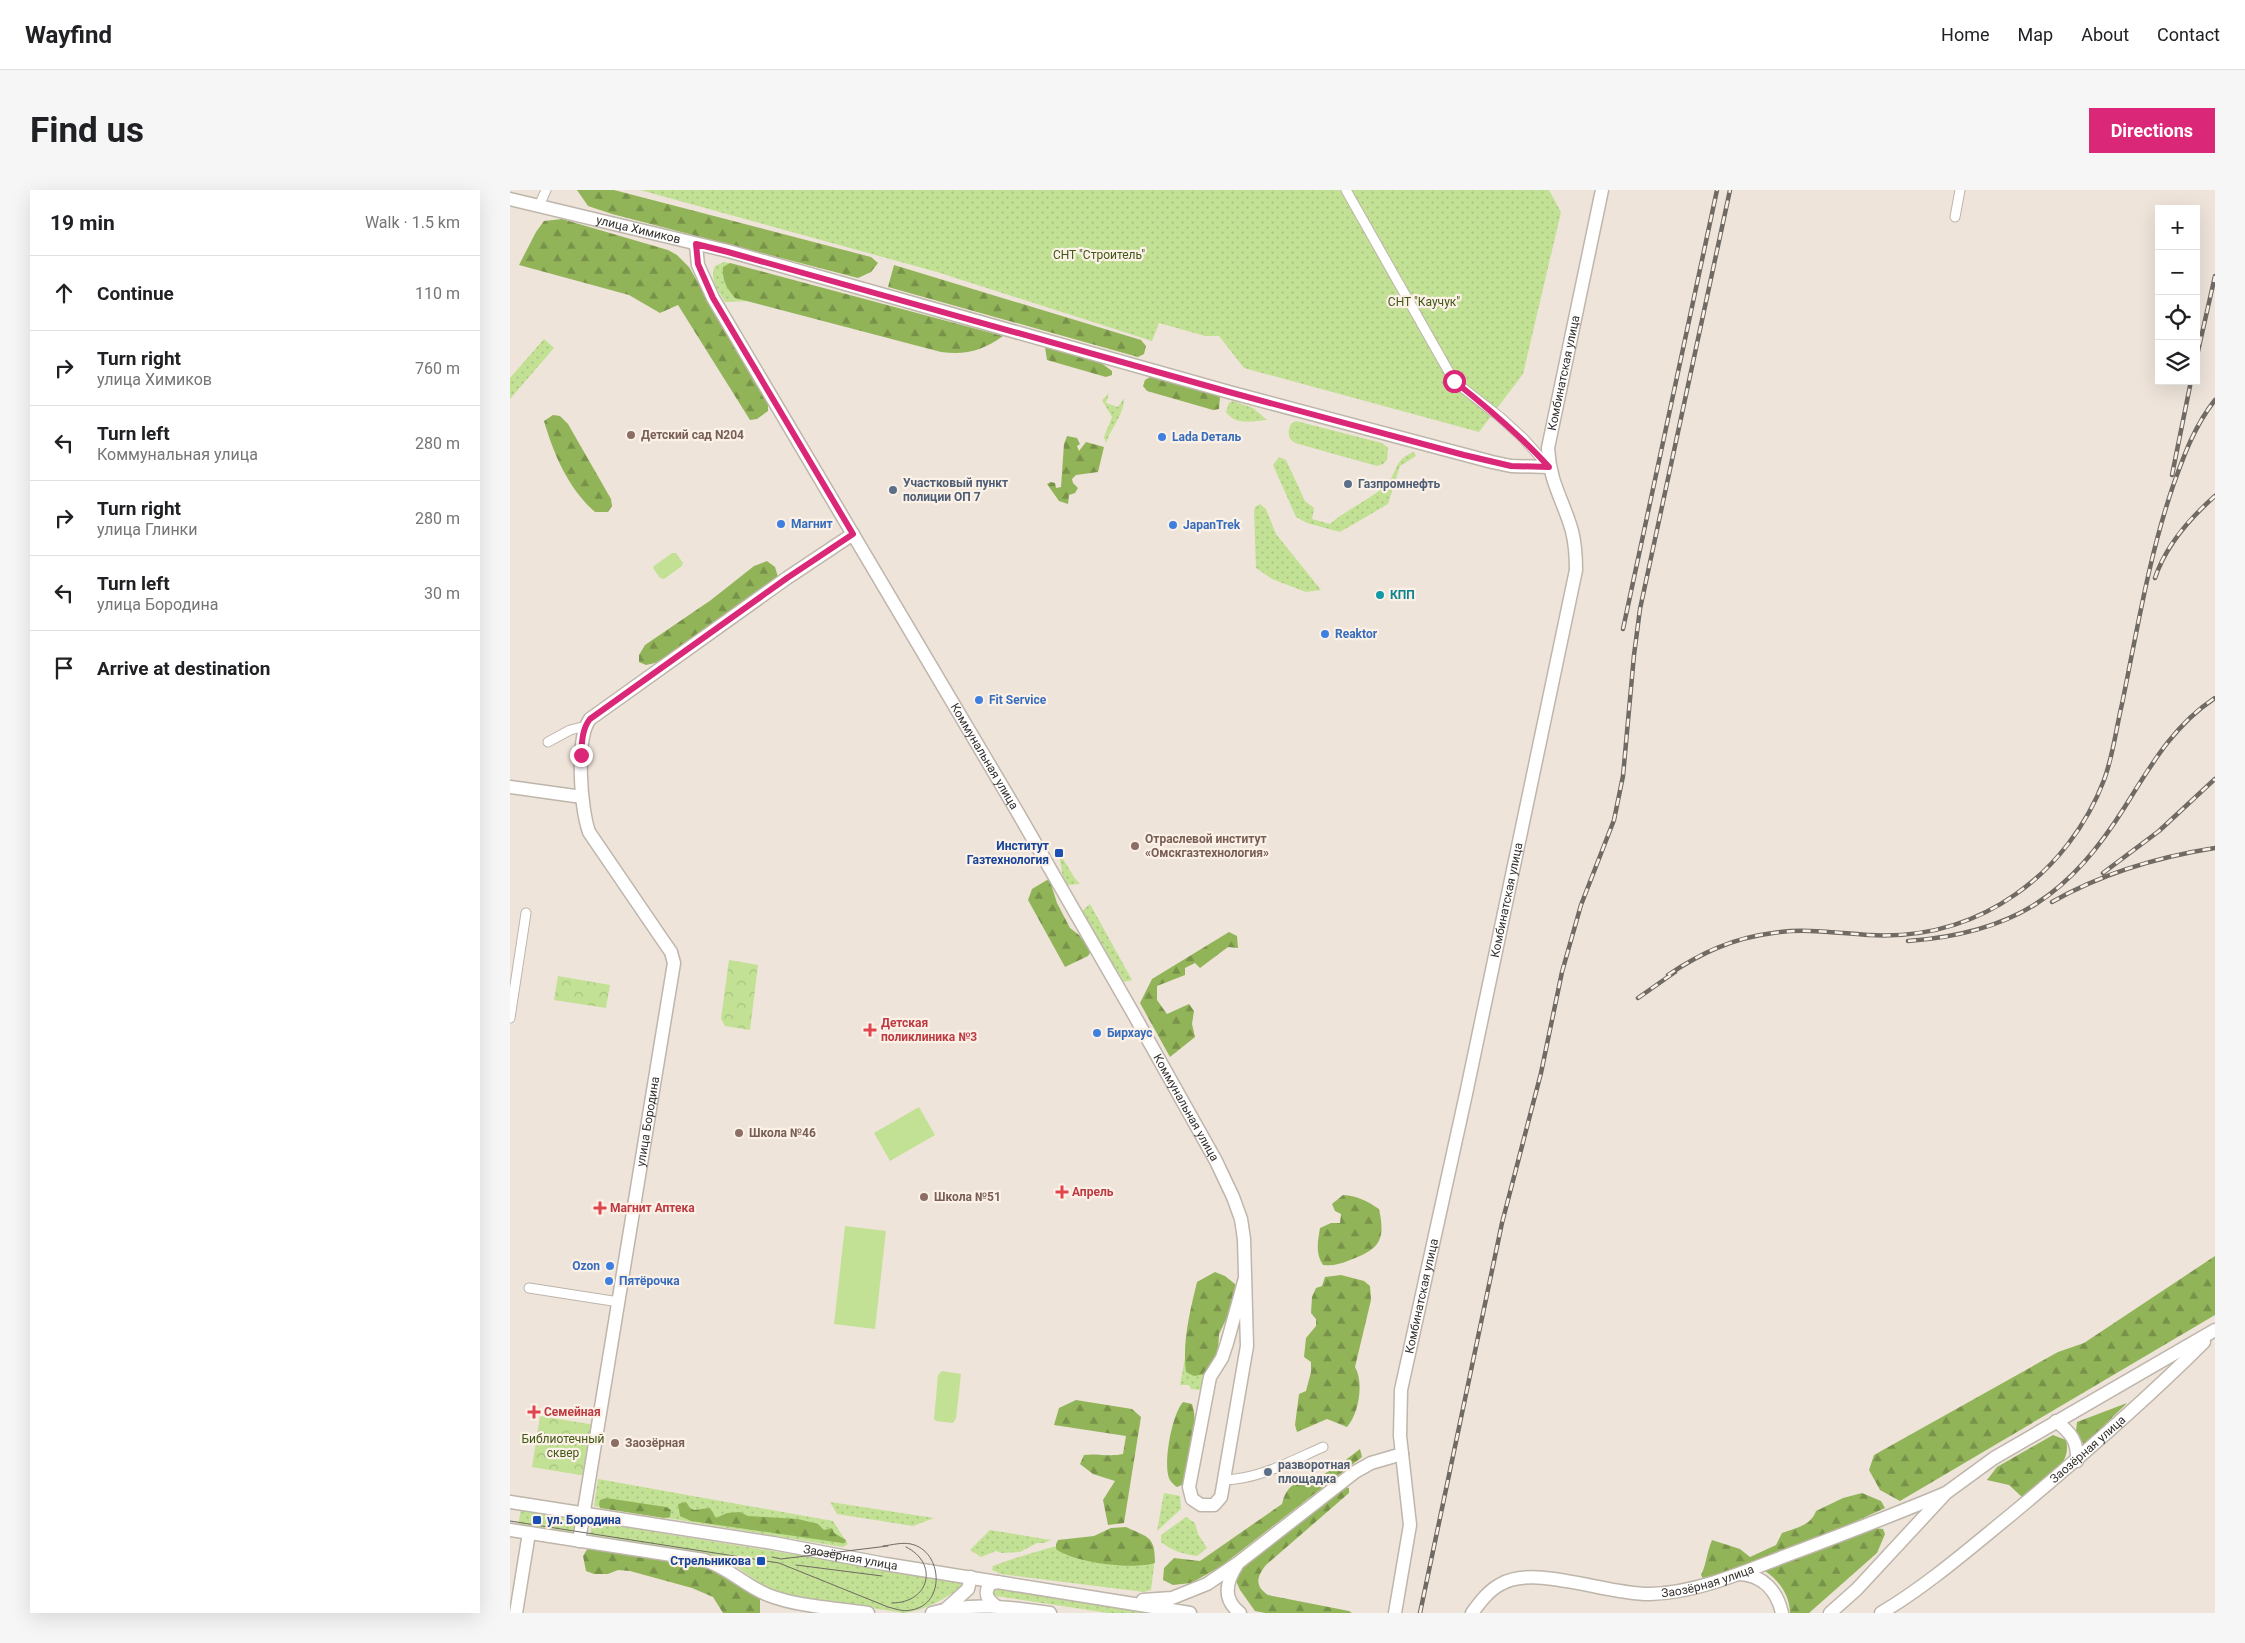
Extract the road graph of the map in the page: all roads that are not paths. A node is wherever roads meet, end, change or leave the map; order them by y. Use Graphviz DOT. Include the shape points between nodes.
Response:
graph roads {
  1 [pos="546,190"];
  2 [pos="1346,190"];
  3 [pos="1960,190"];
  4 [pos="1597,192"];
  5 [pos="510,199"];
  6 [pos="539,206"];
  7 [pos="1954,217"];
  8 [pos="696,244"];
  9 [pos="1549,467"];
  10 [pos="853,534"];
  11 [pos="586,726"];
  12 [pos="548,742"];
  13 [pos="510,787"];
  14 [pos="582,797"];
  15 [pos="526,914"];
  16 [pos="510,1018"];
  17 [pos="1245,1278"];
  18 [pos="529,1288"];
  19 [pos="619,1302"];
  20 [pos="2215,1330"];
  21 [pos="2056,1421"];
  22 [pos="1323,1446"];
  23 [pos="1402,1454"];
  24 [pos="2077,1461"];
  25 [pos="1224,1480"];
  26 [pos="1946,1493"];
  27 [pos="510,1502"];
  28 [pos="584,1513"];
  29 [pos="510,1530"];
  30 [pos="529,1533"];
  31 [pos="579,1540"];
  32 [pos="1238,1563"];
  33 [pos="1737,1574"];
  34 [pos="971,1578"];
  35 [pos="998,1582"];
  36 [pos="1122,1602"];
  37 [pos="996,1606"];
  38 [pos="946,1609"];
  39 [pos="516,1613"];
  40 [pos="868,1613"];
  41 [pos="932,1613"];
  42 [pos="1050,1613"];
  43 [pos="1190,1613"];
  44 [pos="1240,1613"];
  45 [pos="1395,1613"];
  46 [pos="1472,1613"];
  47 [pos="1782,1613"];
  48 [pos="1830,1613"];
  49 [pos="1881,1613"];
  1 -- 6 [label="street"];
  2 -- 9 [label="street" via="1454,381 1500,417"];
  3 -- 7 [label="street"];
  4 -- 9 [label="main road, Комбинатская улица" via="1550,432"];
  5 -- 6 [label="main road, улица Химиков"];
  6 -- 8 [label="main road, улица Химиков"];
  8 -- 9 [label="main road, улица Химиков" via="1464,455 1511,466"];
  8 -- 10 [label="main road, Коммунальная улица" via="698,264 713,298"];
  9 -- 23 [label="main road, Комбинатская улица" via="1572,533 1576,570 1403,1380 1399,1412"];
  10 -- 11 [label="main road" via="612,703 590,719"];
  10 -- 17 [label="main road, Коммунальная улица" via="1023,822 1216,1161 1241,1219"];
  11 -- 12 [label="street" via="570,730"];
  11 -- 14 [label="main road, улица Бородина" via="581,755"];
  13 -- 14 [label="main road"];
  14 -- 19 [label="main road, улица Бородина" via="588,832 671,952 674,963"];
  15 -- 16 [label="street"];
  17 -- 25 [label="main road, Коммунальная улица" via="1248,1346"];
  17 -- 25 [label="main road, Коммунальная улица" via="1222,1358 1210,1377 1189,1486 1192,1499 1201,1505 1214,1505 1221,1497"];
  18 -- 19 [label="street"];
  19 -- 28 [label="main road, улица Бородина"];
  20 -- 21 [label="main road, Заозёрная улица"];
  20 -- 24 [label="main road, Заозёрная улица" via="2160,1386"];
  21 -- 24 [label="main road" via="2075,1440"];
  21 -- 26 [label="main road, Заозёрная улица" via="1994,1458"];
  22 -- 25 [label="street" via="1266,1472 1238,1480"];
  23 -- 32 [label="main road" via="1355,1472"];
  23 -- 45 [label="main road, Комбинатская улица" via="1410,1525"];
  24 -- 49 [label="main road, Заозёрная улица" via="1946,1568"];
  26 -- 33 [label="main road, Заозёрная улица"];
  26 -- 48 [label="main road, Заозёрная улица" via="1857,1589"];
  27 -- 28 [label="main road, Заозёрная улица"];
  28 -- 31 [label="main road, улица Бородина"];
  28 -- 34 [label="main road, Заозёрная улица"];
  29 -- 30 [label="main road"];
  30 -- 31 [label="main road"];
  30 -- 39 [label="main road"];
  31 -- 40 [label="main road" via="704,1560 718,1564 769,1596"];
  32 -- 36 [label="main road" via="1208,1584 1186,1594"];
  32 -- 44 [label="main road" via="1227,1584 1227,1595 1230,1604"];
  33 -- 46 [label="main road, Заозёрная улица" via="1673,1593 1649,1594 1623,1593 1523,1576 1494,1588"];
  33 -- 47 [label="main road" via="1750,1574 1772,1589"];
  34 -- 35 [label="main road, Заозёрная улица"];
  34 -- 38 [label="main road" via="968,1589"];
  35 -- 36 [label="main road, Заозёрная улица"];
  35 -- 37 [label="main road" via="990,1584 986,1595 987,1600"];
  36 -- 43 [label="main road, Заозёрная улица"];
  37 -- 38 [label="main road"];
  37 -- 42 [label="main road"];
  38 -- 41 [label="main road"];
}
